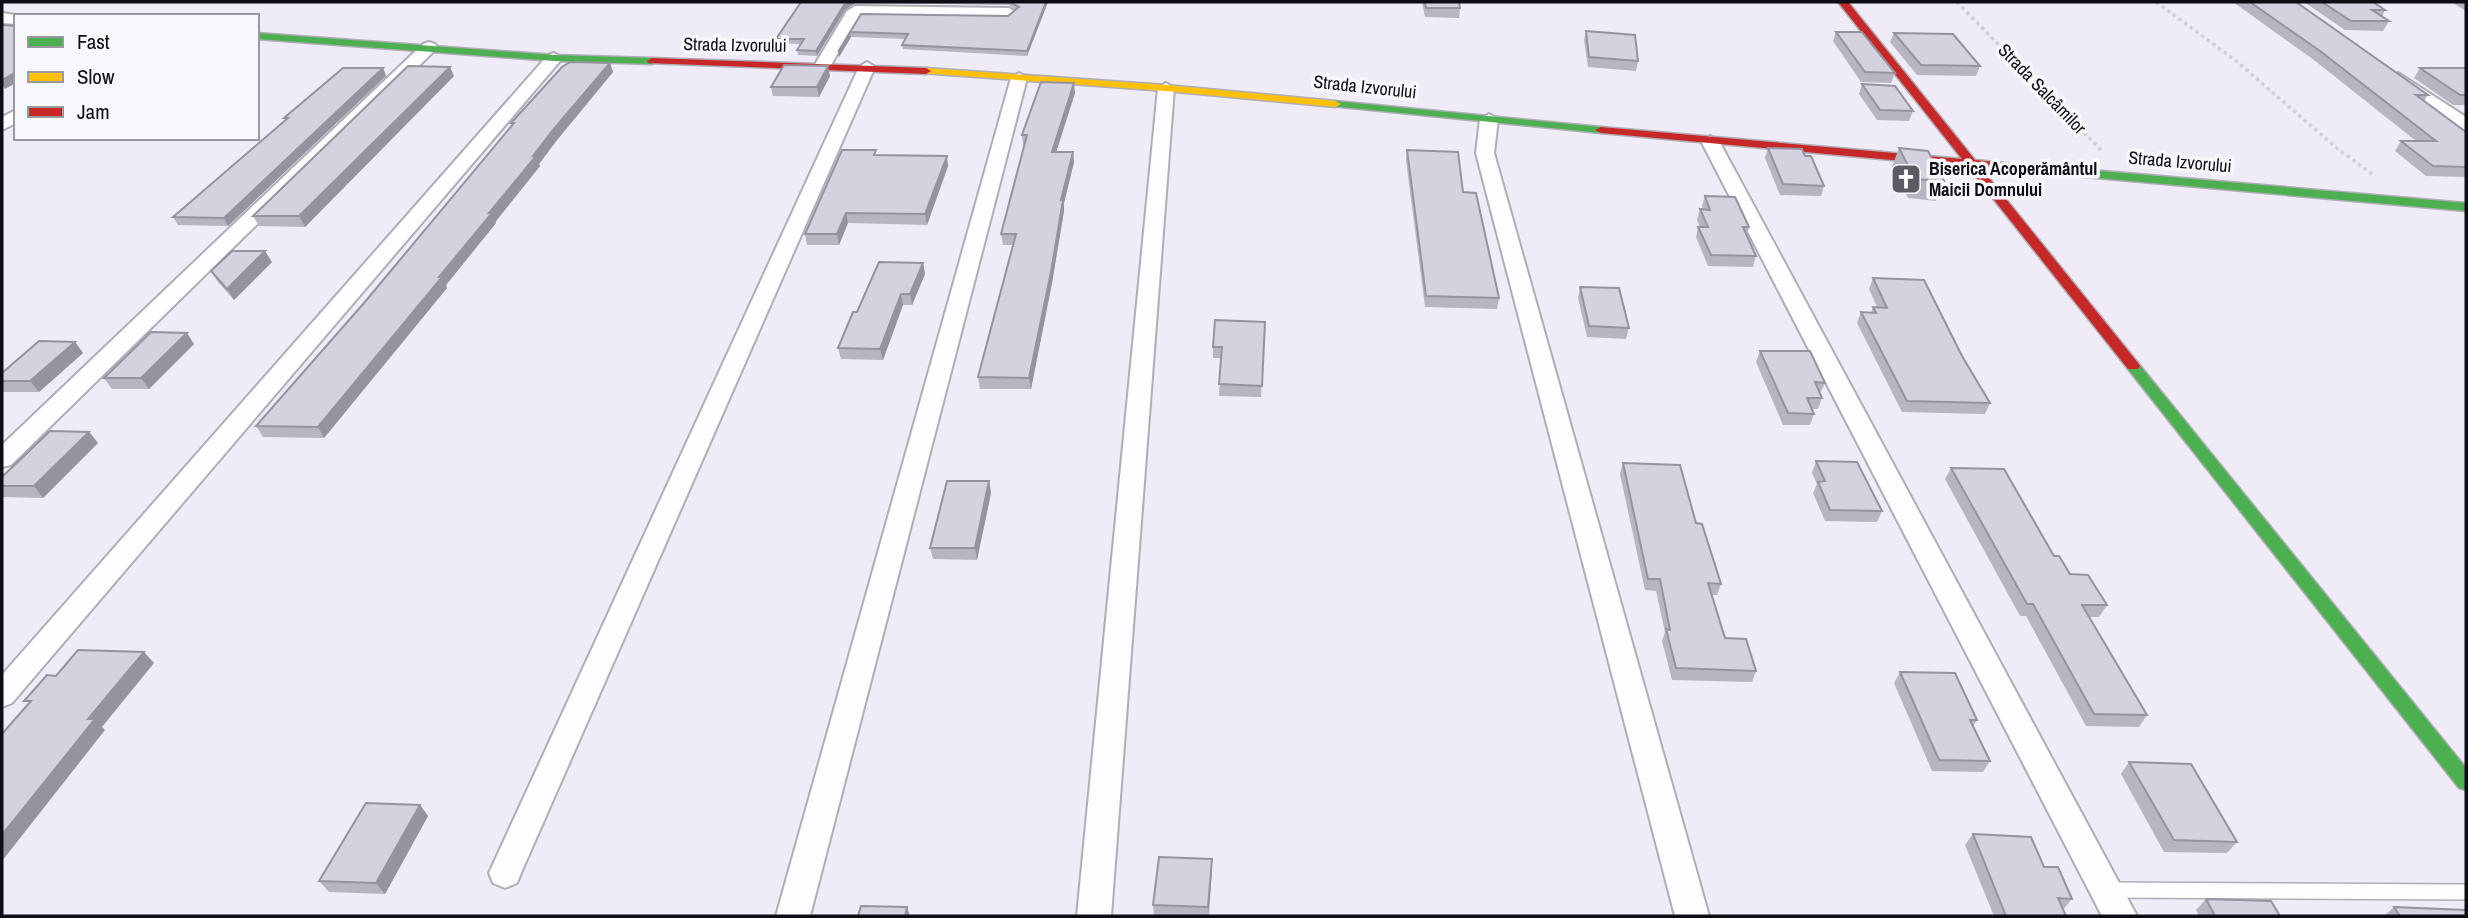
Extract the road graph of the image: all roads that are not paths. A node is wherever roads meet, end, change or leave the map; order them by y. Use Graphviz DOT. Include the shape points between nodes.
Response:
graph roads {
  1 [pos="1843,2"];
  2 [pos="1009,13"];
  3 [pos="259,36"];
  4 [pos="429,47"];
  5 [pos="554,58"];
  6 [pos="822,66"];
  7 [pos="867,67"];
  8 [pos="2389,71"];
  9 [pos="1018,78"];
  10 [pos="1166,89"];
  11 [pos="1489,119"];
  12 [pos="2466,125"];
  13 [pos="1710,141"];
  14 [pos="1974,164"];
  15 [pos="2466,208"];
  16 [pos="2,459"];
  17 [pos="2,695"];
  18 [pos="2466,782"];
  19 [pos="505,873"];
  20 [pos="2106,890"];
  21 [pos="2466,892"];
  22 [pos="793,916"];
  23 [pos="1094,916"];
  24 [pos="1692,916"];
  25 [pos="2120,916"];
  1 -- 14 [label="street"];
  2 -- 6 [label="street" via="855,11"];
  3 -- 4 [label="street, Strada Izvorului"];
  4 -- 5 [label="street, Strada Izvorului"];
  4 -- 16 [label="street"];
  5 -- 6 [label="street, Strada Izvorului"];
  5 -- 17 [label="street"];
  6 -- 7 [label="street, Strada Izvorului"];
  7 -- 9 [label="street, Strada Izvorului"];
  7 -- 19 [label="street"];
  8 -- 12 [label="street"];
  9 -- 10 [label="street, Strada Izvorului"];
  9 -- 22 [label="street"];
  10 -- 11 [label="street, Strada Izvorului"];
  10 -- 23 [label="street"];
  11 -- 13 [label="street, Strada Izvorului"];
  11 -- 24 [label="street" via="1485,153"];
  13 -- 14 [label="street, Strada Izvorului"];
  13 -- 20 [label="street"];
  14 -- 15 [label="street, Strada Izvorului"];
  14 -- 18 [label="street"];
  20 -- 21 [label="lane"];
  20 -- 25 [label="street"];
}
